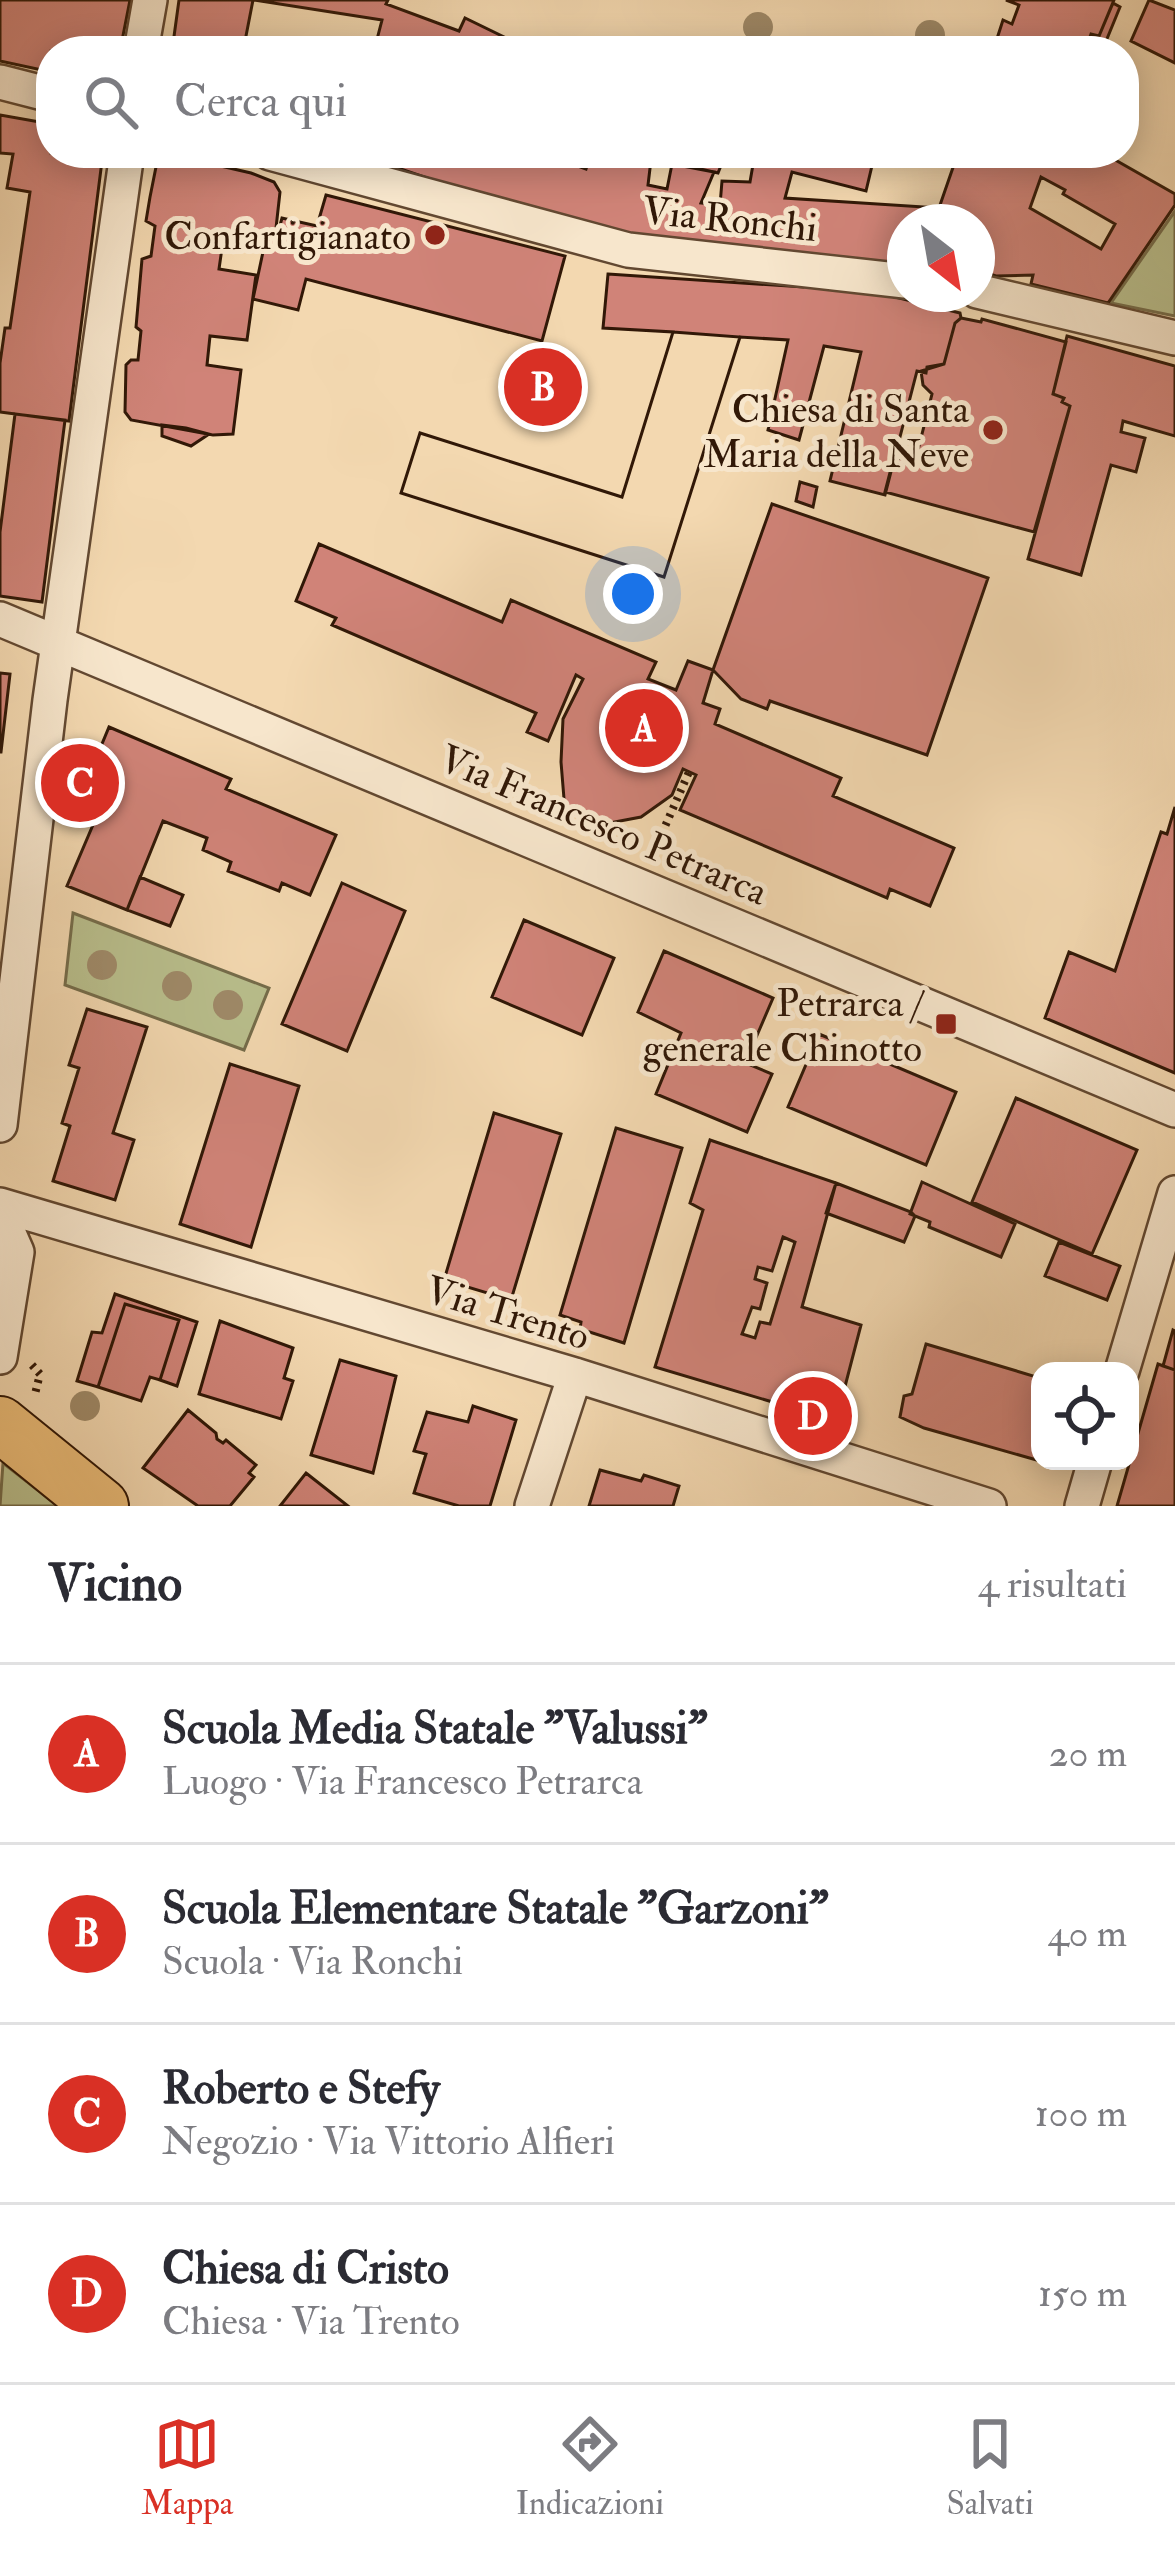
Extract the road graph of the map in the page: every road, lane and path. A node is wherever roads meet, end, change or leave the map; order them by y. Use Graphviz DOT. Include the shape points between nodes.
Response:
graph roads {
  1 [pos="149,0"];
  2 [pos="144,36"];
  3 [pos="0,82"];
  4 [pos="36,90"];
  5 [pos="126,168"];
  6 [pos="325,168"];
  7 [pos="887,278"];
  8 [pos="995,295"];
  9 [pos="1175,338"];
  10 [pos="0,619"];
  11 [pos="59,644"];
  12 [pos="689,772"];
  13 [pos="652,856"];
  14 [pos="1175,1110"];
  15 [pos="0,1125"];
  16 [pos="1175,1193"];
  17 [pos="0,1209"];
  18 [pos="0,1357"];
  19 [pos="1125,1362"];
  20 [pos="575,1375"];
  21 [pos="0,1424"];
  22 [pos="1092,1470"];
  23 [pos="101,1506"];
  24 [pos="532,1506"];
  25 [pos="989,1506"];
  26 [pos="1082,1506"];
  1 -- 2 [label="street"];
  3 -- 4 [label="street"];
  5 -- 11 [label="street"];
  6 -- 7 [label="street, Via Ronchi" via="628,250"];
  8 -- 9 [label="street"];
  10 -- 11 [label="street, Via Francesco Petrarca"];
  11 -- 14 [label="street, Via Francesco Petrarca"];
  11 -- 15 [label="street"];
  12 -- 13 [label="path"];
  16 -- 19 [label="street"];
  17 -- 18 [label="street" via="17,1252"];
  17 -- 20 [label="street, Via Trento"];
  20 -- 24 [label="street"];
  20 -- 25 [label="street, Via Trento"];
  21 -- 23 [label="main road"];
  22 -- 26 [label="street"];
}
